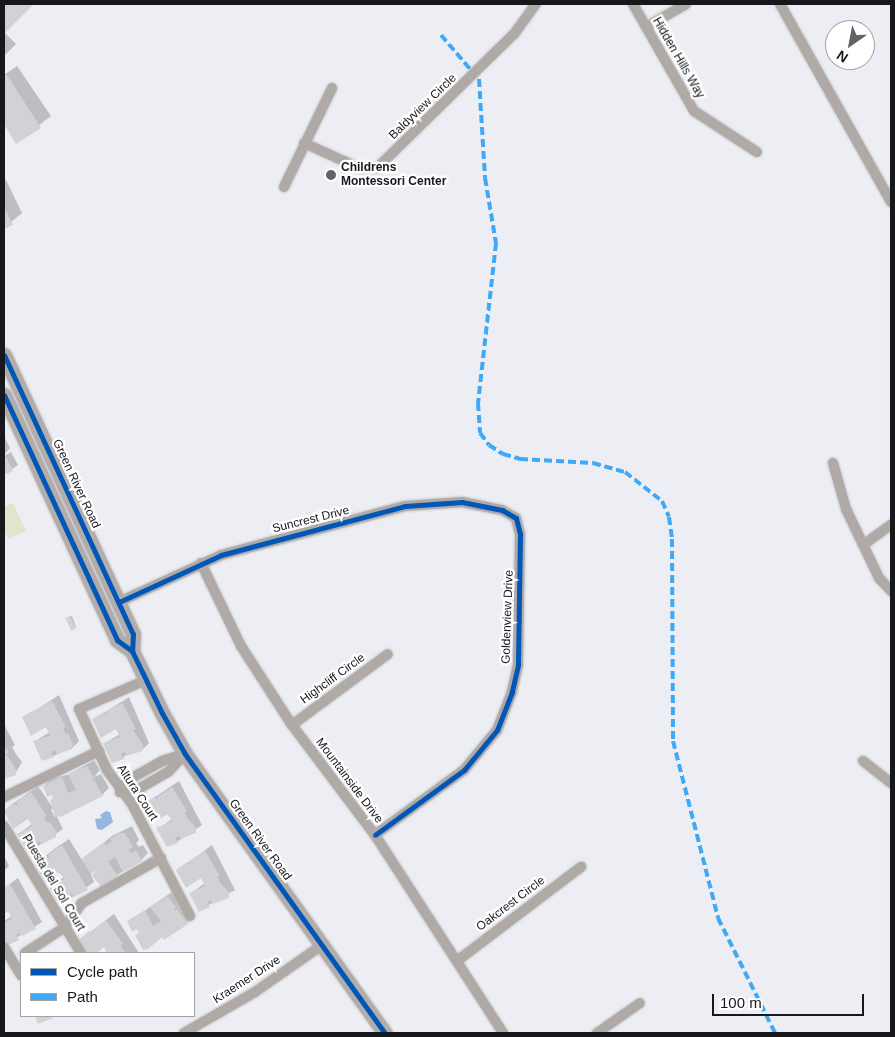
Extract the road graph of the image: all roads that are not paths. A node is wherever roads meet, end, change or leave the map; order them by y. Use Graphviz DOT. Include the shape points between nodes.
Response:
graph roads {
  1 [pos="536,4"];
  2 [pos="634,4"];
  3 [pos="686,4"];
  4 [pos="780,4"];
  5 [pos="646,27"];
  6 [pos="332,88"];
  7 [pos="304,143"];
  8 [pos="757,152"];
  9 [pos="284,187"];
  10 [pos="891,202"];
  11 [pos="4,355"];
  12 [pos="4,395"];
  13 [pos="26,442"];
  14 [pos="48,447"];
  15 [pos="833,463"];
  16 [pos="516,518"];
  17 [pos="891,525"];
  18 [pos="863,545"];
  19 [pos="201,563"];
  20 [pos="92,586"];
  21 [pos="891,591"];
  22 [pos="119,602"];
  23 [pos="132,651"];
  24 [pos="388,654"];
  25 [pos="146,680"];
  26 [pos="292,724"];
  27 [pos="99,751"];
  28 [pos="185,754"];
  29 [pos="863,761"];
  30 [pos="891,783"];
  31 [pos="120,792"];
  32 [pos="4,797"];
  33 [pos="4,826"];
  34 [pos="375,835"];
  35 [pos="161,858"];
  36 [pos="581,867"];
  37 [pos="190,916"];
  38 [pos="65,927"];
  39 [pos="322,944"];
  40 [pos="4,947"];
  41 [pos="27,952"];
  42 [pos="80,952"];
  43 [pos="17,958"];
  44 [pos="457,961"];
  45 [pos="20,971"];
  46 [pos="640,1003"];
  47 [pos="184,1033"];
  48 [pos="384,1033"];
  49 [pos="503,1033"];
  50 [pos="597,1033"];
  1 -- 7 [label="street, Baldyview Circle" via="507,41 377,168 359,168"];
  2 -- 5 [label="street, Hidden Hills Way"];
  3 -- 5 [label="street"];
  4 -- 10 [label="street"];
  5 -- 8 [label="street, Hidden Hills Way" via="694,111"];
  6 -- 7 [label="street"];
  7 -- 9 [label="street"];
  11 -- 14 [label="main road, Green River Road"];
  12 -- 13 [label="main road, Green River Road"];
  13 -- 14 [label="main road"];
  13 -- 20 [label="main road, Green River Road"];
  14 -- 22 [label="main road, Green River Road"];
  15 -- 18 [label="street" via="846,509"];
  16 -- 19 [label="street, Suncrest Drive" via="502,510 462,502 429,502 241,548"];
  16 -- 34 [label="street, Goldenview Drive" via="520,534 518,665 500,724 490,741 464,770"];
  17 -- 18 [label="street"];
  18 -- 21 [label="street" via="879,578"];
  19 -- 22 [label="street, Suncrest Drive"];
  19 -- 26 [label="street, Mountainside Drive" via="241,646"];
  20 -- 22 [label="main road"];
  20 -- 23 [label="main road, Green River Road" via="117,640"];
  22 -- 23 [label="main road, Green River Road" via="133,634"];
  23 -- 25 [label="main road, Green River Road"];
  24 -- 26 [label="street, Highcliff Circle"];
  25 -- 27 [label="street, Altura Court" via="79,709"];
  25 -- 28 [label="main road, Green River Road"];
  26 -- 34 [label="street, Mountainside Drive"];
  27 -- 31 [label="street, Altura Court"];
  27 -- 32 [label="street"];
  28 -- 31 [label="street" via="162,761 128,780"];
  28 -- 39 [label="main road, Green River Road"];
  29 -- 30 [label="street"];
  31 -- 35 [label="street, Altura Court" via="132,804"];
  33 -- 38 [label="street, Puesta del Sol Court"];
  34 -- 44 [label="street, Mountainside Drive"];
  35 -- 37 [label="street, Altura Court"];
  35 -- 38 [label="street" via="82,903"];
  36 -- 44 [label="street, Oakcrest Circle"];
  38 -- 41 [label="street"];
  38 -- 42 [label="street, Puesta del Sol Court"];
  39 -- 47 [label="street, Kraemer Drive" via="255,992"];
  39 -- 48 [label="main road, Green River Road"];
  40 -- 43 [label="street"];
  43 -- 45 [label="street"];
  44 -- 49 [label="street, Mountainside Drive"];
  46 -- 50 [label="street"];
}
